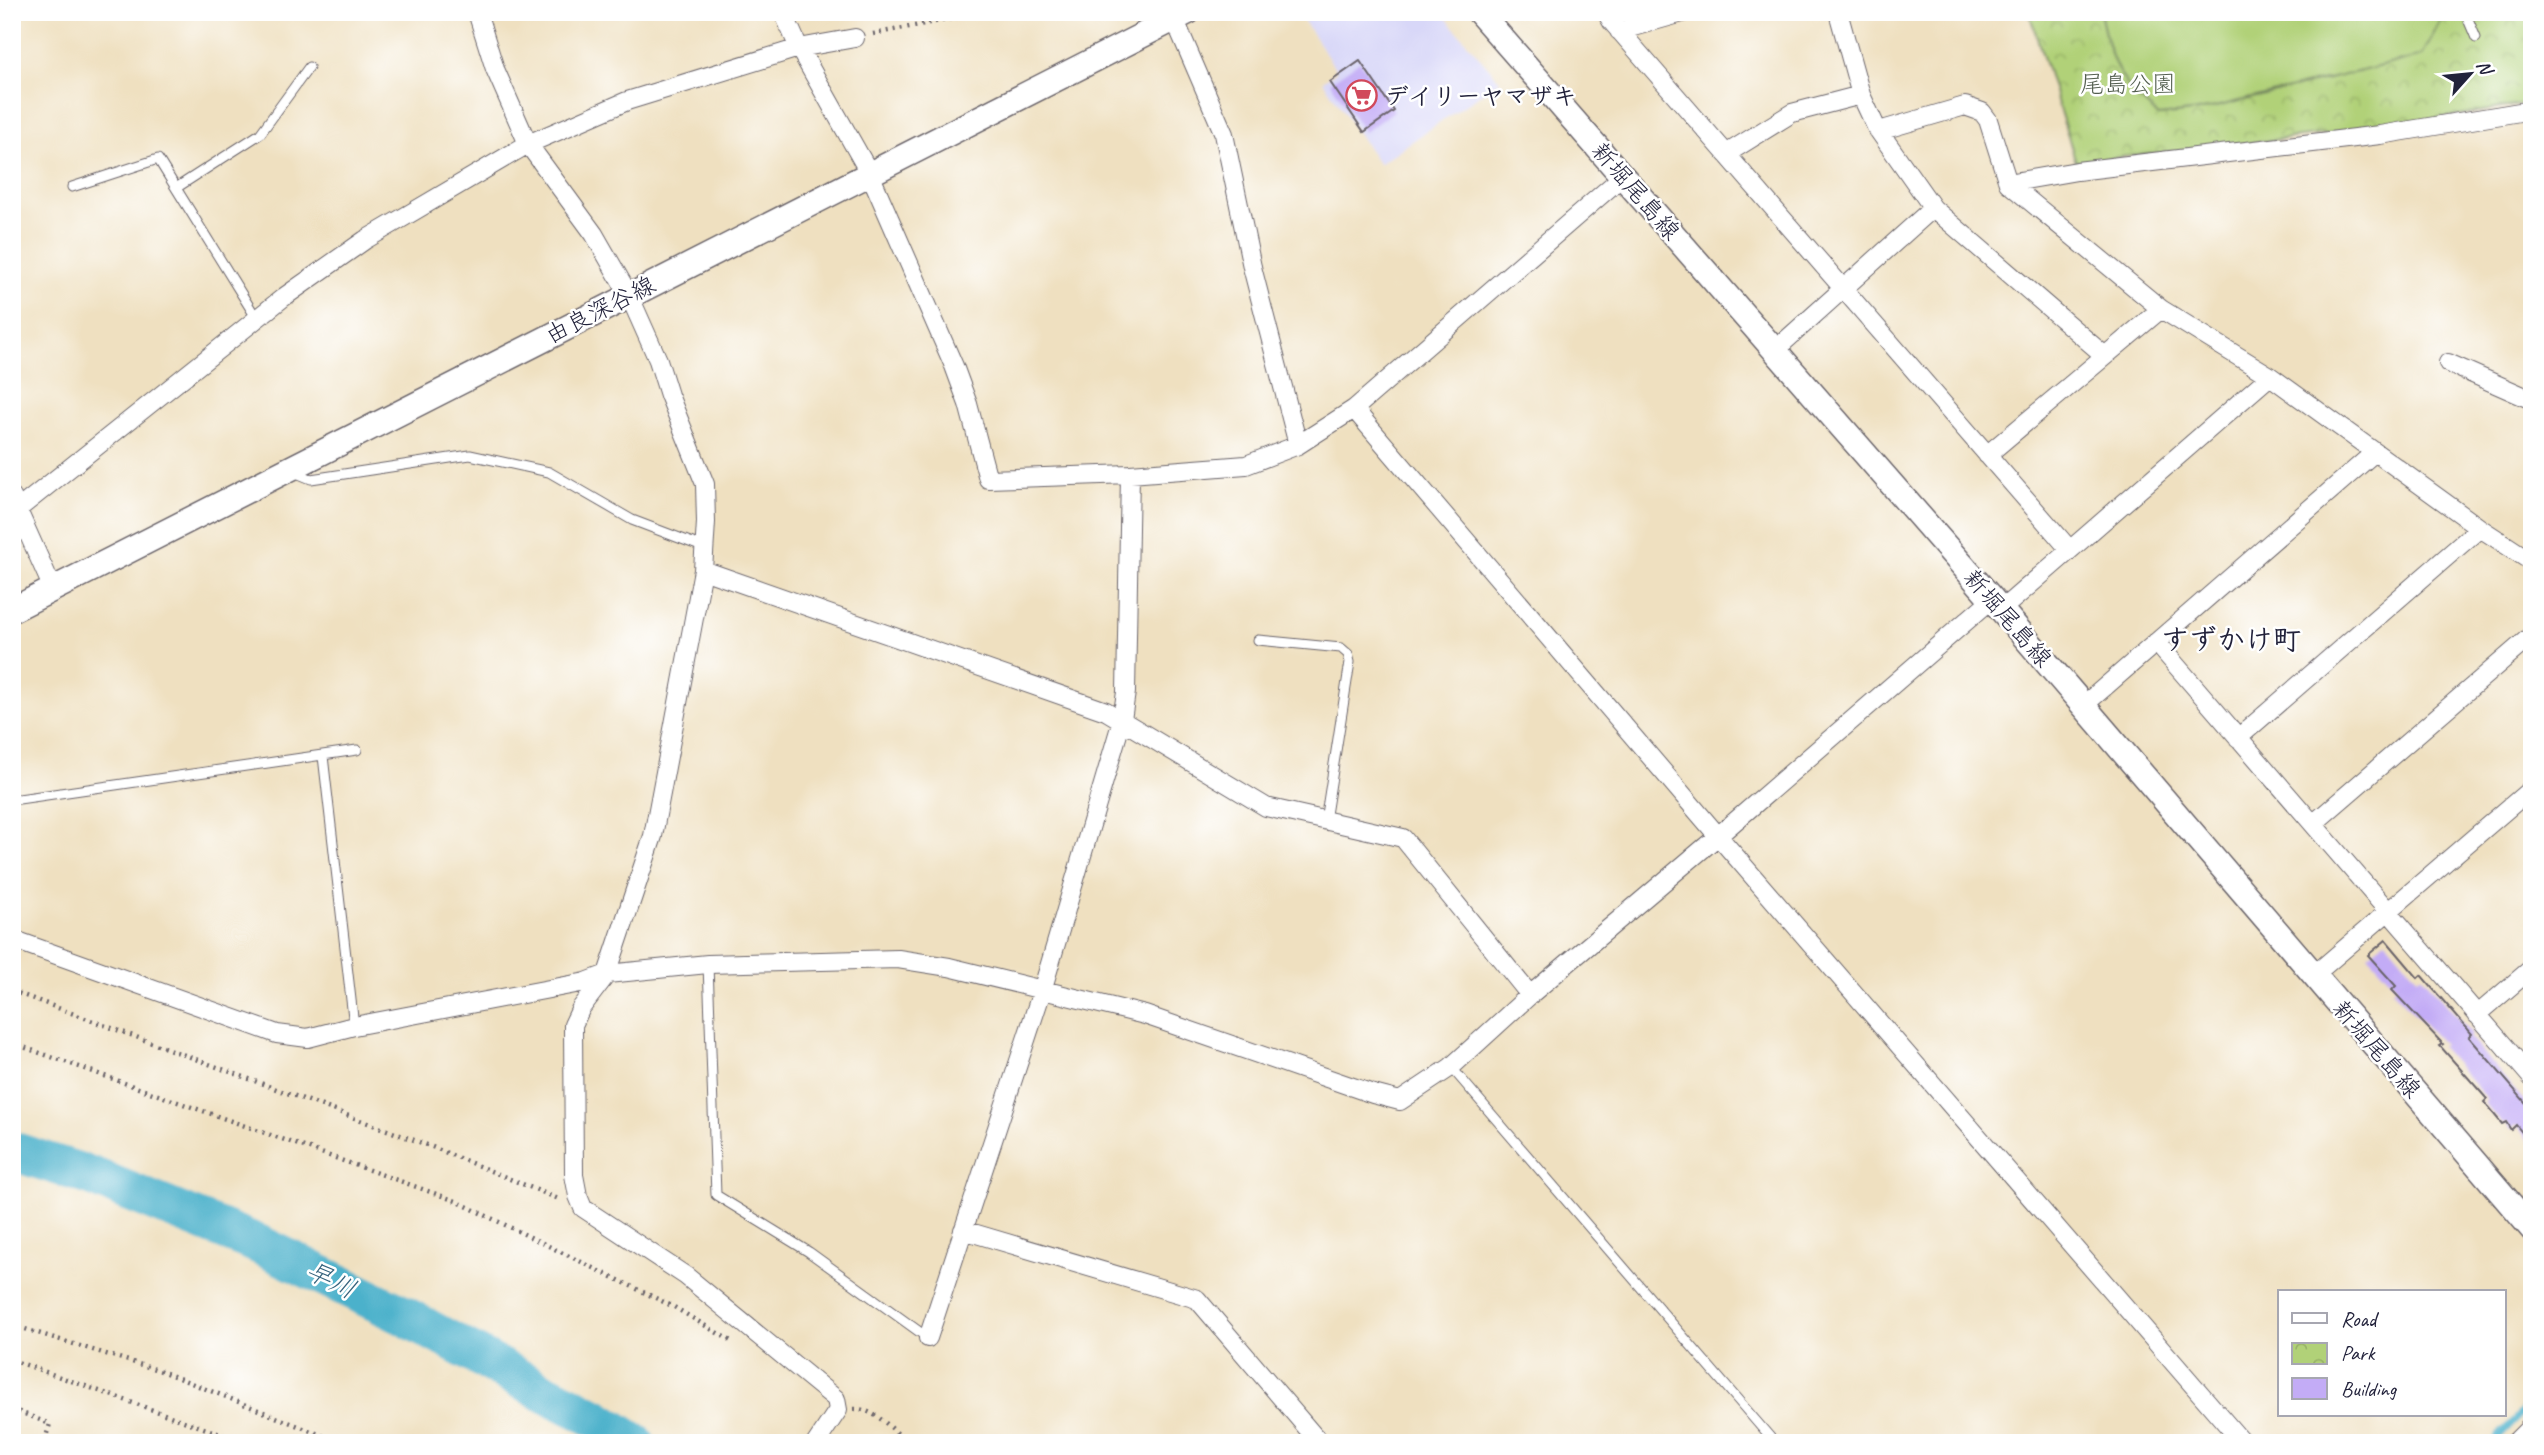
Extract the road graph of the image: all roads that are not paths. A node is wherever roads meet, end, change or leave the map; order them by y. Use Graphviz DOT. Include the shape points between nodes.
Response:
graph roads {
  1 [pos="477,12"];
  2 [pos="783,12"];
  3 [pos="1479,12"];
  4 [pos="1606,12"];
  5 [pos="1686,12"];
  6 [pos="1838,12"];
  7 [pos="2465,12"];
  8 [pos="1181,15"];
  9 [pos="1619,31"];
  10 [pos="855,38"];
  11 [pos="2476,38"];
  12 [pos="799,48"];
  13 [pos="309,68"];
  14 [pos="1861,95"];
  15 [pos="2532,110"];
  16 [pos="1879,131"];
  17 [pos="528,144"];
  18 [pos="1726,154"];
  19 [pos="870,174"];
  20 [pos="1623,176"];
  21 [pos="2008,183"];
  22 [pos="72,187"];
  23 [pos="176,188"];
  24 [pos="1933,208"];
  25 [pos="1843,289"];
  26 [pos="629,295"];
  27 [pos="2161,309"];
  28 [pos="257,318"];
  29 [pos="1775,350"];
  30 [pos="2105,356"];
  31 [pos="2448,363"];
  32 [pos="2270,376"];
  33 [pos="2532,400"];
  34 [pos="1354,409"];
  35 [pos="1298,445"];
  36 [pos="2375,452"];
  37 [pos="1987,455"];
  38 [pos="288,469"];
  39 [pos="1130,474"];
  40 [pos="15,503"];
  41 [pos="2480,528"];
  42 [pos="703,547"];
  43 [pos="2070,550"];
  44 [pos="2532,562"];
  45 [pos="703,570"];
  46 [pos="53,589"];
  47 [pos="1997,605"];
  48 [pos="12,610"];
  49 [pos="2532,635"];
  50 [pos="1258,640"];
  51 [pos="2156,642"];
  52 [pos="2084,705"];
  53 [pos="1122,720"];
  54 [pos="2238,738"];
  55 [pos="357,750"];
  56 [pos="323,755"];
  57 [pos="2532,788"];
  58 [pos="12,800"];
  59 [pos="1325,821"];
  60 [pos="2313,824"];
  61 [pos="1718,836"];
  62 [pos="2388,912"];
  63 [pos="12,939"];
  64 [pos="708,964"];
  65 [pos="2532,968"];
  66 [pos="607,974"];
  67 [pos="2314,975"];
  68 [pos="1042,991"];
  69 [pos="1530,995"];
  70 [pos="2477,1015"];
  71 [pos="354,1026"];
  72 [pos="1451,1067"];
  73 [pos="2532,1078"];
  74 [pos="2532,1229"];
  75 [pos="963,1230"];
  76 [pos="929,1338"];
  77 [pos="2532,1419"];
  78 [pos="816,1443"];
  79 [pos="1320,1443"];
  80 [pos="1775,1443"];
  81 [pos="2243,1443"];
  82 [pos="2508,1443"];
  1 -- 17 [label="street" via="495,69"];
  2 -- 12 [label="street"];
  3 -- 20 [label="main road, 新堀尾島線"];
  4 -- 9 [label="street"];
  5 -- 9 [label="street"];
  6 -- 14 [label="street"];
  7 -- 11 [label="lane"];
  8 -- 19 [label="main road, 由良深谷線"];
  8 -- 35 [label="street" via="1224,134 1252,267"];
  9 -- 18 [label="street"];
  10 -- 12 [label="street"];
  12 -- 17 [label="street" via="627,101"];
  12 -- 19 [label="street"];
  13 -- 23 [label="lane" via="260,134"];
  14 -- 16 [label="street"];
  14 -- 18 [label="street" via="1792,113"];
  15 -- 21 [label="street" via="2380,135"];
  16 -- 21 [label="street" via="1973,107 1988,120"];
  16 -- 24 [label="street"];
  17 -- 26 [label="street" via="594,234"];
  17 -- 28 [label="street" via="365,240"];
  18 -- 25 [label="street"];
  19 -- 26 [label="main road, 由良深谷線"];
  19 -- 39 [label="street" via="954,366 988,479"];
  20 -- 29 [label="main road, 新堀尾島線"];
  20 -- 34 [label="street"];
  21 -- 27 [label="street"];
  22 -- 23 [label="lane" via="158,159"];
  23 -- 28 [label="lane"];
  24 -- 25 [label="street"];
  24 -- 30 [label="street"];
  25 -- 29 [label="street"];
  25 -- 37 [label="street"];
  26 -- 38 [label="main road, 由良深谷線"];
  26 -- 42 [label="street" via="705,484"];
  27 -- 30 [label="street"];
  27 -- 32 [label="street"];
  28 -- 40 [label="street"];
  29 -- 47 [label="main road, 新堀尾島線"];
  30 -- 37 [label="street"];
  31 -- 33 [label="street"];
  32 -- 36 [label="street"];
  32 -- 43 [label="street"];
  34 -- 35 [label="street"];
  34 -- 61 [label="street"];
  35 -- 39 [label="street" via="1246,464"];
  36 -- 41 [label="street"];
  36 -- 51 [label="street"];
  37 -- 43 [label="street"];
  38 -- 42 [label="lane" via="311,479 470,455 549,472 632,520"];
  38 -- 46 [label="main road, 由良深谷線"];
  39 -- 53 [label="street"];
  40 -- 46 [label="street"];
  41 -- 44 [label="street"];
  41 -- 54 [label="street"];
  42 -- 45 [label="street"];
  43 -- 47 [label="street"];
  45 -- 53 [label="street"];
  45 -- 66 [label="street" via="653,836"];
  46 -- 48 [label="main road, 由良深谷線"];
  47 -- 52 [label="main road, 新堀尾島線"];
  47 -- 61 [label="street"];
  49 -- 60 [label="street"];
  50 -- 59 [label="lane" via="1341,648 1348,654"];
  51 -- 52 [label="street"];
  51 -- 54 [label="street"];
  52 -- 67 [label="main road, 新堀尾島線"];
  53 -- 59 [label="street" via="1266,807"];
  53 -- 68 [label="street"];
  54 -- 60 [label="street"];
  55 -- 56 [label="lane"];
  56 -- 58 [label="lane"];
  56 -- 71 [label="lane"];
  57 -- 62 [label="street"];
  59 -- 69 [label="street" via="1403,838"];
  60 -- 62 [label="street"];
  61 -- 69 [label="street"];
  61 -- 81 [label="street"];
  62 -- 67 [label="street"];
  62 -- 70 [label="street"];
  63 -- 71 [label="street" via="277,1034 308,1038"];
  64 -- 66 [label="street"];
  64 -- 68 [label="street" via="898,959"];
  64 -- 76 [label="lane" via="716,1195 809,1252"];
  65 -- 70 [label="street"];
  66 -- 71 [label="street" via="586,982"];
  66 -- 78 [label="street" via="573,1025 574,1175 583,1208 686,1276 836,1399 838,1410"];
  67 -- 74 [label="main road, 新堀尾島線"];
  68 -- 72 [label="street" via="1146,1015 1400,1101"];
  68 -- 75 [label="street"];
  69 -- 72 [label="street"];
  70 -- 73 [label="street"];
  72 -- 80 [label="lane"];
  75 -- 76 [label="street"];
  75 -- 79 [label="street" via="1197,1299"];
  77 -- 82 [label="lane"];
}
